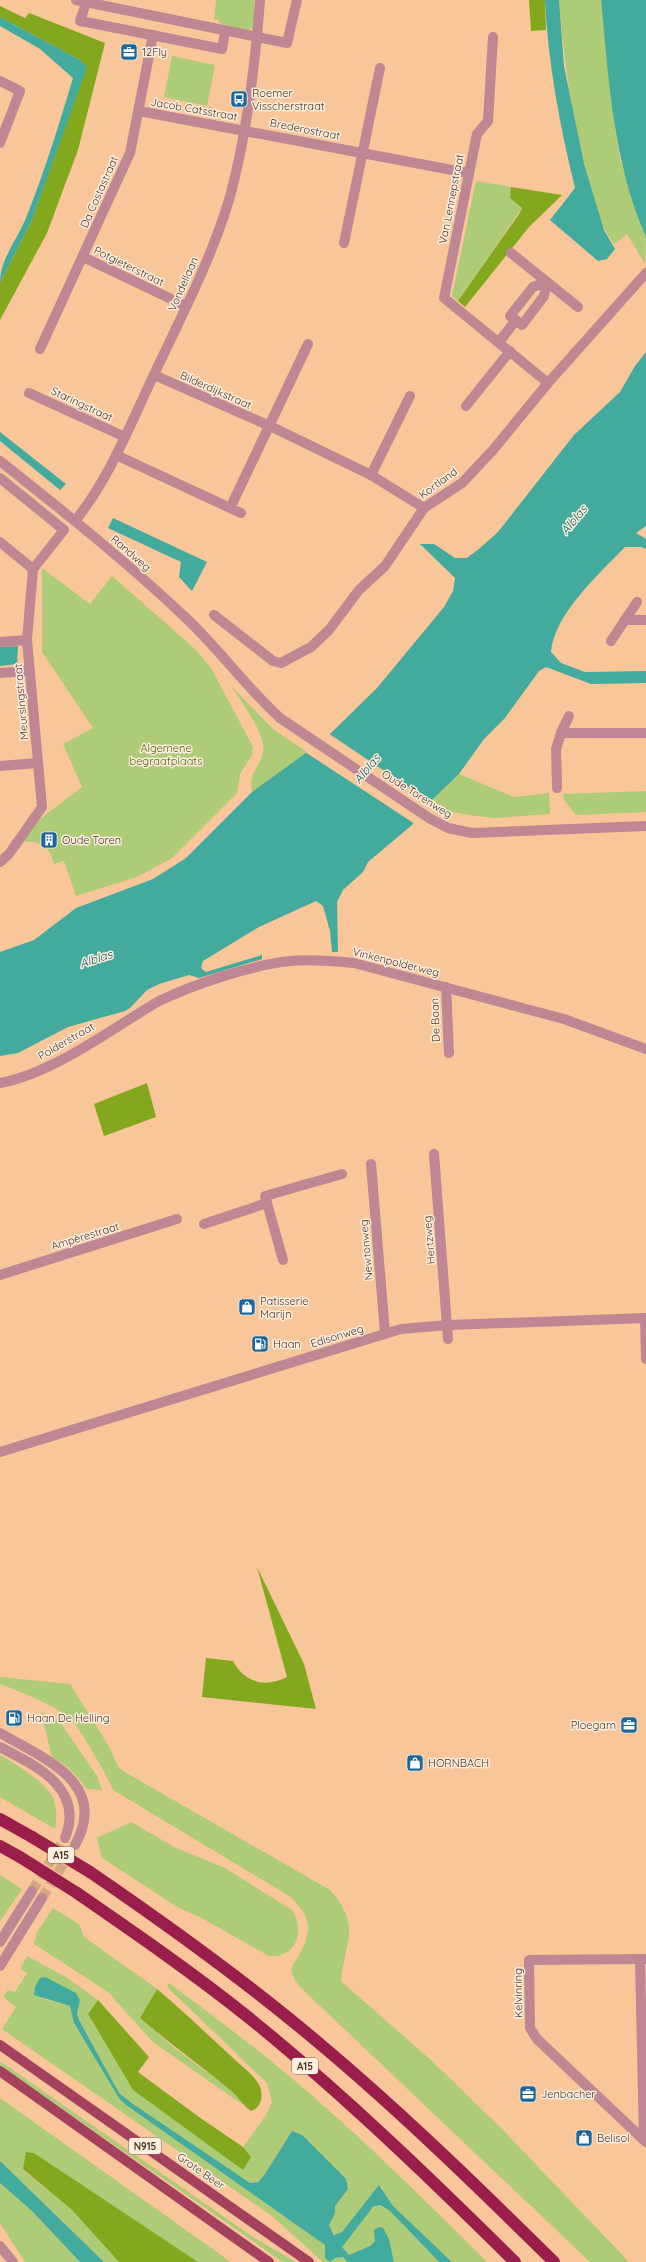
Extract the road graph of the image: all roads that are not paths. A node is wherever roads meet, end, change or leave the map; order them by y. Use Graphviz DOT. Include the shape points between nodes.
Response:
graph roads {
  1 [pos="76,0"];
  2 [pos="260,0"];
  3 [pos="297,0"];
  4 [pos="86,3"];
  5 [pos="225,32"];
  6 [pos="153,35"];
  7 [pos="493,37"];
  8 [pos="257,38"];
  9 [pos="380,68"];
  10 [pos="0,80"];
  11 [pos="140,111"];
  12 [pos="244,130"];
  13 [pos="0,143"];
  14 [pos="362,152"];
  15 [pos="468,173"];
  16 [pos="344,243"];
  17 [pos="511,253"];
  18 [pos="83,257"];
  19 [pos="646,273"];
  20 [pos="547,282"];
  21 [pos="186,306"];
  22 [pos="578,307"];
  23 [pos="516,320"];
  24 [pos="499,342"];
  25 [pos="308,344"];
  26 [pos="40,349"];
  27 [pos="510,351"];
  28 [pos="154,375"];
  29 [pos="548,383"];
  30 [pos="29,393"];
  31 [pos="410,396"];
  32 [pos="466,406"];
  33 [pos="270,426"];
  34 [pos="125,437"];
  35 [pos="116,455"];
  36 [pos="0,461"];
  37 [pos="371,475"];
  38 [pos="0,478"];
  39 [pos="234,502"];
  40 [pos="424,508"];
  41 [pos="241,513"];
  42 [pos="75,520"];
  43 [pos="0,542"];
  44 [pos="33,569"];
  45 [pos="637,602"];
  46 [pos="214,615"];
  47 [pos="625,620"];
  48 [pos="646,620"];
  49 [pos="27,640"];
  50 [pos="611,641"];
  51 [pos="0,642"];
  52 [pos="30,671"];
  53 [pos="0,673"];
  54 [pos="236,673"];
  55 [pos="569,716"];
  56 [pos="561,733"];
  57 [pos="646,733"];
  58 [pos="37,763"];
  59 [pos="0,766"];
  60 [pos="556,788"];
  61 [pos="646,826"];
  62 [pos="0,862"];
  63 [pos="446,994"];
  64 [pos="140,1012"];
  65 [pos="646,1049"];
  66 [pos="449,1053"];
  67 [pos="0,1083"];
  68 [pos="434,1154"];
  69 [pos="371,1164"];
  70 [pos="342,1174"];
  71 [pos="267,1203"];
  72 [pos="177,1219"];
  73 [pos="204,1224"];
  74 [pos="283,1260"];
  75 [pos="0,1275"];
  76 [pos="645,1318"];
  77 [pos="448,1325"];
  78 [pos="385,1333"];
  79 [pos="448,1339"];
  80 [pos="646,1358"];
  81 [pos="0,1452"];
  82 [pos="0,1733"];
  83 [pos="0,1747"];
  84 [pos="0,1819"];
  85 [pos="65,1838"];
  86 [pos="75,1845"];
  87 [pos="0,1846"];
  88 [pos="32,1891"];
  89 [pos="42,1898"];
  90 [pos="0,1942"];
  91 [pos="643,1960"];
  92 [pos="0,1966"];
  93 [pos="0,2045"];
  94 [pos="0,2071"];
  95 [pos="645,2141"];
  96 [pos="0,2246"];
  97 [pos="13,2262"];
  98 [pos="269,2262"];
  99 [pos="309,2262"];
  100 [pos="515,2262"];
  101 [pos="554,2262"];
  1 -- 4 [label="street"];
  2 -- 8 [label="street, Vondellaan"];
  3 -- 8 [label="street" via="288,43"];
  4 -- 5 [label="street"];
  4 -- 6 [label="street" via="80,21"];
  5 -- 6 [label="street" via="222,48"];
  5 -- 8 [label="street"];
  6 -- 11 [label="street, Da Costastraat"];
  7 -- 15 [label="street, Van Lennepstraat" via="488,121 477,134"];
  8 -- 12 [label="street, Vondellaan"];
  9 -- 14 [label="street"];
  10 -- 13 [label="street" via="20,90"];
  11 -- 12 [label="street, Jacob Catsstraat"];
  11 -- 18 [label="street, Da Costastraat" via="123,171"];
  12 -- 14 [label="street, Brederostraat"];
  12 -- 21 [label="street, Vondellaan" via="228,200 209,255"];
  14 -- 15 [label="street, Brederostraat"];
  14 -- 16 [label="street"];
  15 -- 24 [label="street, Van Lennepstraat" via="444,298"];
  17 -- 20 [label="street"];
  18 -- 21 [label="street, Potgieterstraat"];
  18 -- 26 [label="street, Da Costastraat"];
  19 -- 29 [label="street, Kortland"];
  20 -- 22 [label="street"];
  20 -- 23 [label="street" via="544,296 522,325"];
  20 -- 23 [label="street" via="533,287 510,316"];
  21 -- 28 [label="street, Vondellaan"];
  23 -- 24 [label="street"];
  24 -- 27 [label="street, Van Lennepstraat"];
  25 -- 33 [label="street"];
  27 -- 29 [label="street, Van Lennepstraat"];
  27 -- 32 [label="street"];
  28 -- 33 [label="street, Bilderdijkstraat"];
  28 -- 34 [label="street, Vondellaan"];
  29 -- 40 [label="street, Kortland" via="462,483"];
  30 -- 34 [label="street, Staringstraat"];
  31 -- 37 [label="street"];
  33 -- 37 [label="street, Bilderdijkstraat"];
  33 -- 39 [label="street"];
  34 -- 35 [label="street, Vondellaan"];
  35 -- 41 [label="street"];
  35 -- 42 [label="street, Vondellaan" via="90,502"];
  36 -- 42 [label="street, Randweg"];
  37 -- 40 [label="street, Bilderdijkstraat"];
  38 -- 44 [label="street" via="64,530"];
  40 -- 46 [label="street, Kortland" via="385,566 360,590 329,630 311,646 290,659 281,663 273,661"];
  42 -- 54 [label="street, Randweg" via="187,618"];
  43 -- 44 [label="street"];
  44 -- 49 [label="street, Meursingstraat"];
  45 -- 47 [label="street"];
  47 -- 48 [label="street"];
  47 -- 50 [label="street"];
  49 -- 51 [label="street"];
  49 -- 52 [label="street, Meursingstraat"];
  52 -- 53 [label="street"];
  52 -- 58 [label="street, Meursingstraat"];
  54 -- 61 [label="street, Oude Torenweg" via="280,718 429,818 448,828 472,833"];
  55 -- 56 [label="street"];
  56 -- 57 [label="street"];
  56 -- 60 [label="street" via="556,749"];
  58 -- 59 [label="street"];
  58 -- 62 [label="street, Meursingstraat" via="42,807 10,854"];
  63 -- 64 [label="street, Vinkenpolderweg" via="354,963 324,960 289,961 248,970 176,993"];
  63 -- 65 [label="street, Vinkenpolderweg" via="564,1019"];
  63 -- 66 [label="street, De Baan"];
  64 -- 67 [label="street, Polderstraat" via="52,1064 21,1079"];
  68 -- 77 [label="street, Hertzweg"];
  69 -- 78 [label="street, Newtonweg"];
  70 -- 71 [label="street" via="265,1196"];
  71 -- 73 [label="street"];
  71 -- 74 [label="street"];
  72 -- 75 [label="street, Ampèrestraat"];
  76 -- 77 [label="street, Edisonweg"];
  76 -- 80 [label="street"];
  77 -- 78 [label="street, Edisonweg" via="420,1326"];
  77 -- 79 [label="street, Hertzweg"];
  78 -- 81 [label="street, Edisonweg"];
  82 -- 86 [label="street" via="55,1765 78,1786 85,1813 81,1834"];
  83 -- 85 [label="street" via="54,1780 62,1791 70,1811"];
  84 -- 101 [label="highway, A15, bridge" via="90,1872 189,1942 320,2044 444,2155"];
  87 -- 100 [label="highway, A15, bridge" via="77,1892 203,1982 260,2028 376,2128"];
  88 -- 90 [label="street"];
  89 -- 92 [label="street"];
  91 -- 95 [label="street"];
  91 -- 95 [label="street, Kelvinring" via="529,1960 530,2028 537,2039"];
  93 -- 99 [label="main road, Grote Beer / N915"];
  94 -- 98 [label="main road, N915"];
  96 -- 97 [label="street"];
}
